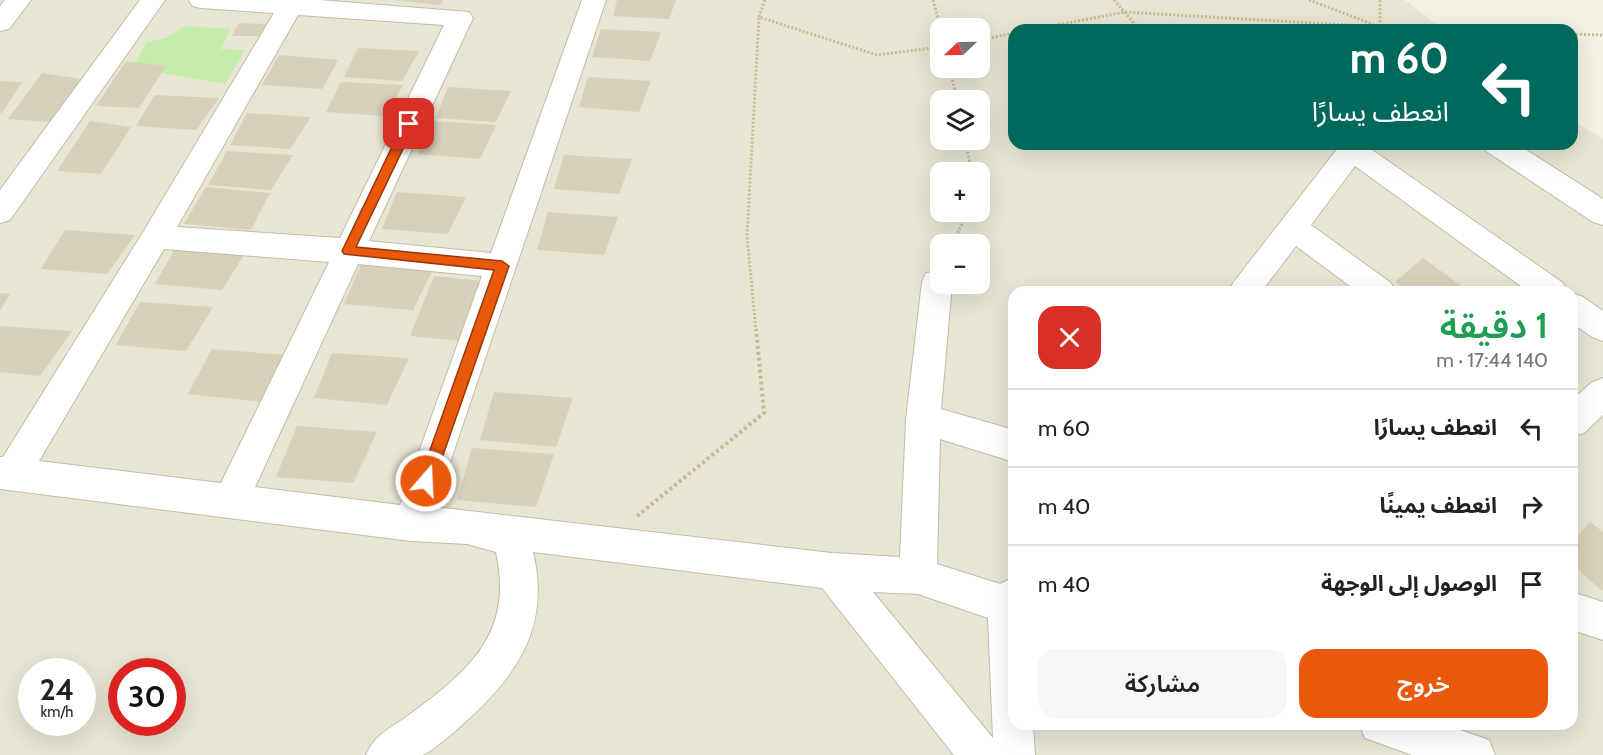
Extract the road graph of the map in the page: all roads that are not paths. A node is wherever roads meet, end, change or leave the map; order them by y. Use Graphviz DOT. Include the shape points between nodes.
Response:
graph roads {
  1 [pos="20,0"];
  2 [pos="153,0"];
  3 [pos="201,0"];
  4 [pos="594,0"];
  5 [pos="293,3"];
  6 [pos="464,9"];
  7 [pos="0,23"];
  8 [pos="1352,150"];
  9 [pos="1358,150"];
  10 [pos="1505,150"];
  11 [pos="0,212"];
  12 [pos="1603,214"];
  13 [pos="1293,228"];
  14 [pos="156,237"];
  15 [pos="348,251"];
  16 [pos="502,266"];
  17 [pos="1249,286"];
  18 [pos="1372,286"];
  19 [pos="1544,286"];
  20 [pos="936,294"];
  21 [pos="1578,310"];
  22 [pos="1603,328"];
  23 [pos="1603,393"];
  24 [pos="1578,416"];
  25 [pos="923,419"];
  26 [pos="1008,444"];
  27 [pos="6,474"];
  28 [pos="231,500"];
  29 [pos="411,524"];
  30 [pos="483,528"];
  31 [pos="832,571"];
  32 [pos="918,576"];
  33 [pos="1008,602"];
  34 [pos="1578,614"];
  35 [pos="1603,621"];
  36 [pos="1014,730"];
  37 [pos="1397,730"];
  38 [pos="387,755"];
  39 [pos="980,755"];
  40 [pos="1014,755"];
  41 [pos="1474,755"];
  1 -- 7 [label="street"];
  2 -- 11 [label="street"];
  3 -- 5 [label="street"];
  4 -- 16 [label="street"];
  5 -- 6 [label="street"];
  5 -- 14 [label="street"];
  6 -- 15 [label="street"];
  8 -- 13 [label="street"];
  9 -- 19 [label="street"];
  10 -- 12 [label="street"];
  13 -- 17 [label="street"];
  13 -- 18 [label="street"];
  14 -- 15 [label="street"];
  14 -- 27 [label="street"];
  15 -- 16 [label="street"];
  15 -- 28 [label="street"];
  16 -- 29 [label="street"];
  20 -- 25 [label="street"];
  21 -- 22 [label="street"];
  23 -- 24 [label="street"];
  25 -- 26 [label="street"];
  25 -- 32 [label="street"];
  27 -- 28 [label="street"];
  28 -- 29 [label="street"];
  29 -- 30 [label="street"];
  30 -- 31 [label="street"];
  30 -- 38 [label="street" via="512,541 520,577 516,626 503,654 475,687 418,735"];
  31 -- 32 [label="street"];
  31 -- 39 [label="street"];
  32 -- 33 [label="street"];
  34 -- 35 [label="street"];
  36 -- 40 [label="street"];
  37 -- 41 [label="street"];
}
